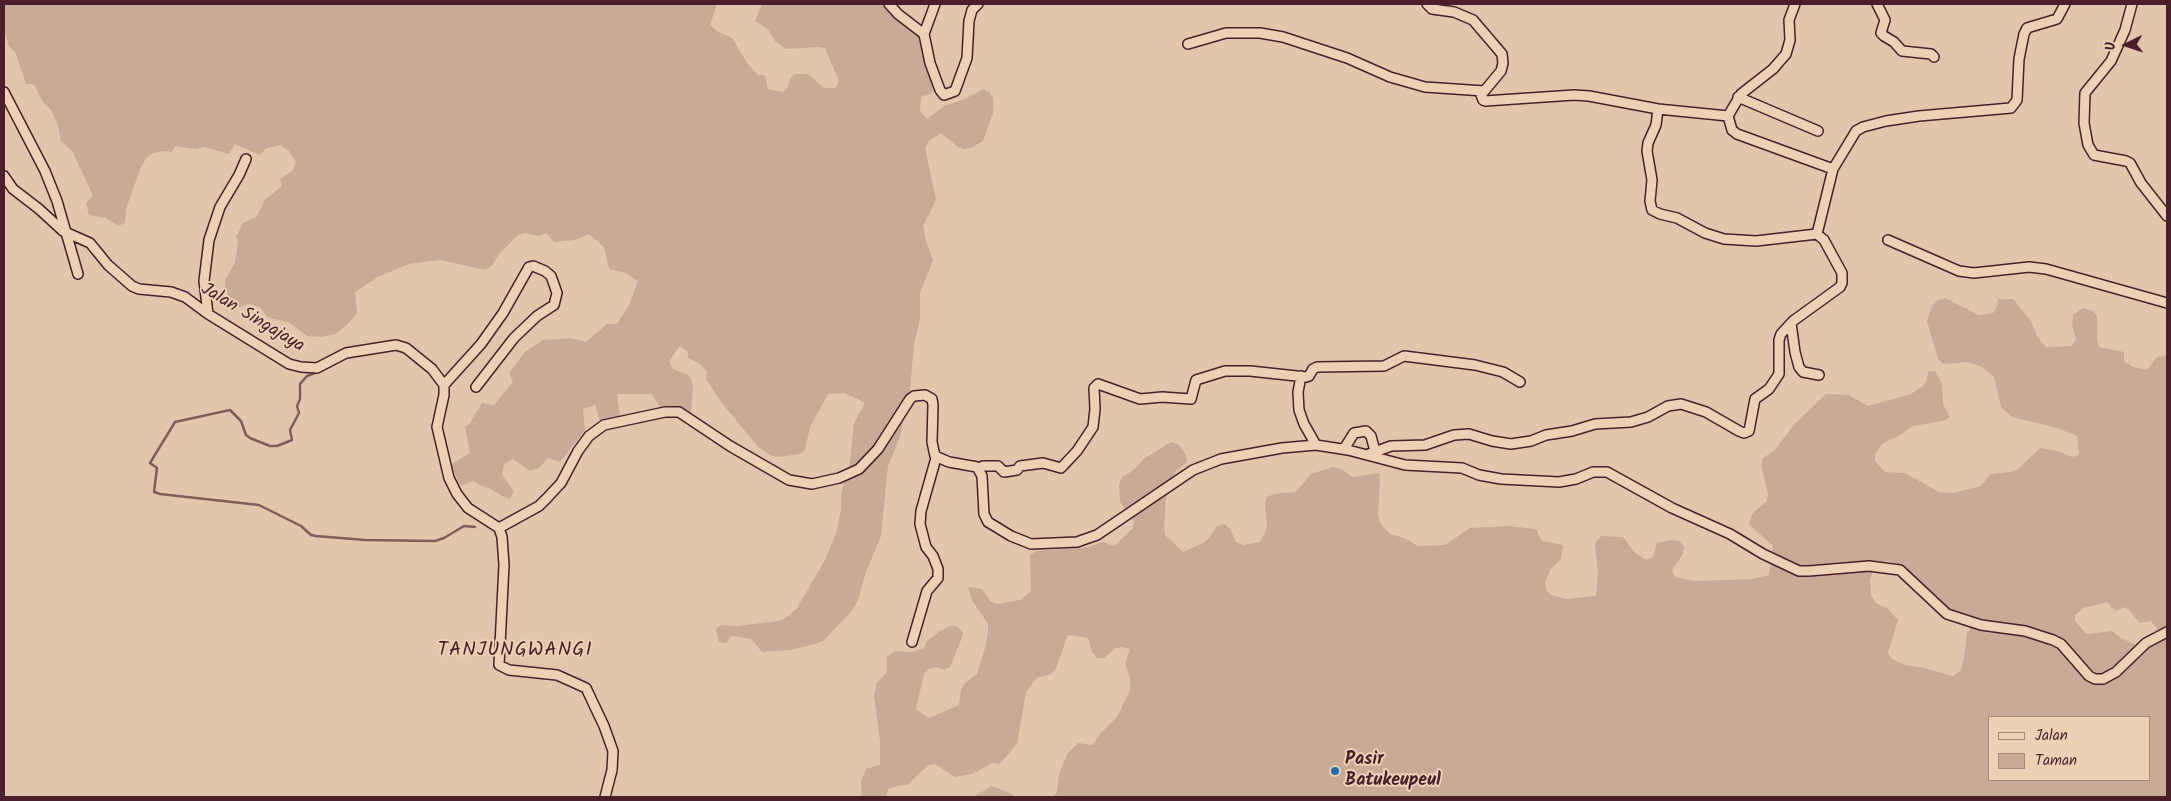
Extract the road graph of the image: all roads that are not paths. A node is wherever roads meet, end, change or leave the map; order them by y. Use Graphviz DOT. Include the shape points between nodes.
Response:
graph roads {
  1 [pos="889,4"];
  2 [pos="935,4"];
  3 [pos="978,4"];
  4 [pos="1427,4"];
  5 [pos="1795,4"];
  6 [pos="1877,4"];
  7 [pos="2065,4"];
  8 [pos="2132,4"];
  9 [pos="924,34"];
  10 [pos="1188,44"];
  11 [pos="1934,56"];
  12 [pos="1484,91"];
  13 [pos="4,92"];
  14 [pos="1738,97"];
  15 [pos="1658,109"];
  16 [pos="1728,116"];
  17 [pos="1818,131"];
  18 [pos="246,159"];
  19 [pos="1833,169"];
  20 [pos="4,176"];
  21 [pos="2167,216"];
  22 [pos="65,232"];
  23 [pos="1817,234"];
  24 [pos="1888,240"];
  25 [pos="78,274"];
  26 [pos="2167,303"];
  27 [pos="208,314"];
  28 [pos="1791,323"];
  29 [pos="1819,375"];
  30 [pos="1301,376"];
  31 [pos="1520,382"];
  32 [pos="444,385"];
  33 [pos="476,387"];
  34 [pos="1316,445"];
  35 [pos="1344,449"];
  36 [pos="1372,453"];
  37 [pos="936,458"];
  38 [pos="978,469"];
  39 [pos="499,528"];
  40 [pos="2167,632"];
  41 [pos="912,642"];
  42 [pos="605,797"];
  1 -- 9 [label="street"];
  2 -- 9 [label="street"];
  3 -- 9 [label="street" via="969,21 967,58 955,90 950,94 944,95 940,90"];
  4 -- 12 [label="street" via="1472,20 1502,54 1501,71"];
  5 -- 14 [label="street" via="1789,20 1790,40 1786,54 1773,70"];
  6 -- 11 [label="street" via="1885,20 1881,33 1884,36 1906,52"];
  7 -- 19 [label="street" via="2057,19 2027,28 2019,59 2017,100 2013,106 1919,116 1863,127 1851,137"];
  8 -- 21 [label="street" via="2125,30 2111,60 2085,93 2084,123 2088,145 2094,155 2130,163"];
  10 -- 12 [label="street" via="1226,33 1276,36 1425,87"];
  12 -- 15 [label="street" via="1481,97 1485,101 1574,95 1603,97"];
  13 -- 22 [label="street" via="45,171"];
  14 -- 16 [label="street"];
  14 -- 17 [label="street"];
  15 -- 16 [label="street"];
  15 -- 23 [label="street" via="1647,151 1652,180 1651,206 1655,213 1677,218 1724,239 1756,241"];
  16 -- 19 [label="street" via="1732,130 1737,134"];
  18 -- 27 [label="street" via="220,207 209,240 204,281"];
  19 -- 23 [label="street"];
  20 -- 22 [label="street, Jalan Singajaya" via="13,189"];
  22 -- 25 [label="street"];
  22 -- 27 [label="street, Jalan Singajaya" via="90,243 108,265 136,288 178,294"];
  23 -- 28 [label="street" via="1824,240 1840,270 1842,282 1832,295"];
  24 -- 26 [label="street" via="1959,272 2029,267 2046,269"];
  27 -- 32 [label="street, Jalan Singajaya" via="288,364 301,368 320,367 356,351 403,346 432,369"];
  28 -- 29 [label="street" via="1799,367 1803,372"];
  28 -- 36 [label="street" via="1779,340 1779,374 1755,399 1747,432 1681,404 1668,406 1631,422 1596,424 1531,441 1511,444 1469,434 1454,435 1426,445 1391,446"];
  30 -- 31 [label="street" via="1310,376 1317,367 1384,366 1409,356 1475,365 1503,372"];
  30 -- 34 [label="street" via="1299,410"];
  30 -- 38 [label="street" via="1225,371 1196,380 1191,399 1140,399 1098,384 1094,388 1096,409 1093,427 1061,468 1043,463 1004,472 998,466"];
  32 -- 33 [label="street" via="481,344 529,267 545,271 551,276 557,293 554,305 514,338"];
  32 -- 39 [label="street" via="437,427 450,478 468,508"];
  34 -- 35 [label="street"];
  34 -- 38 [label="street" via="1222,459 1200,467 1097,535 1070,542 1031,544 988,522 984,514 982,476"];
  35 -- 36 [label="street"];
  35 -- 36 [label="street" via="1354,433 1366,431 1371,436"];
  36 -- 40 [label="street" via="1406,464 1462,468 1501,479 1560,482 1593,472 1607,472 1672,508 1799,570 1809,572 1869,566 1900,570 1947,614 1981,625 2025,630 2054,640 2095,679 2116,672 2146,643"];
  37 -- 38 [label="street"];
  37 -- 39 [label="street" via="932,442 934,406 932,399 925,395 910,399 878,448 859,468 839,478 812,484 789,480 679,412 665,412 604,425 589,436 561,483 543,502"];
  37 -- 41 [label="street" via="920,524 926,547 938,569 938,578 928,591"];
  39 -- 42 [label="street" via="504,565 499,665 509,670 557,675 586,688 613,751"];
}
